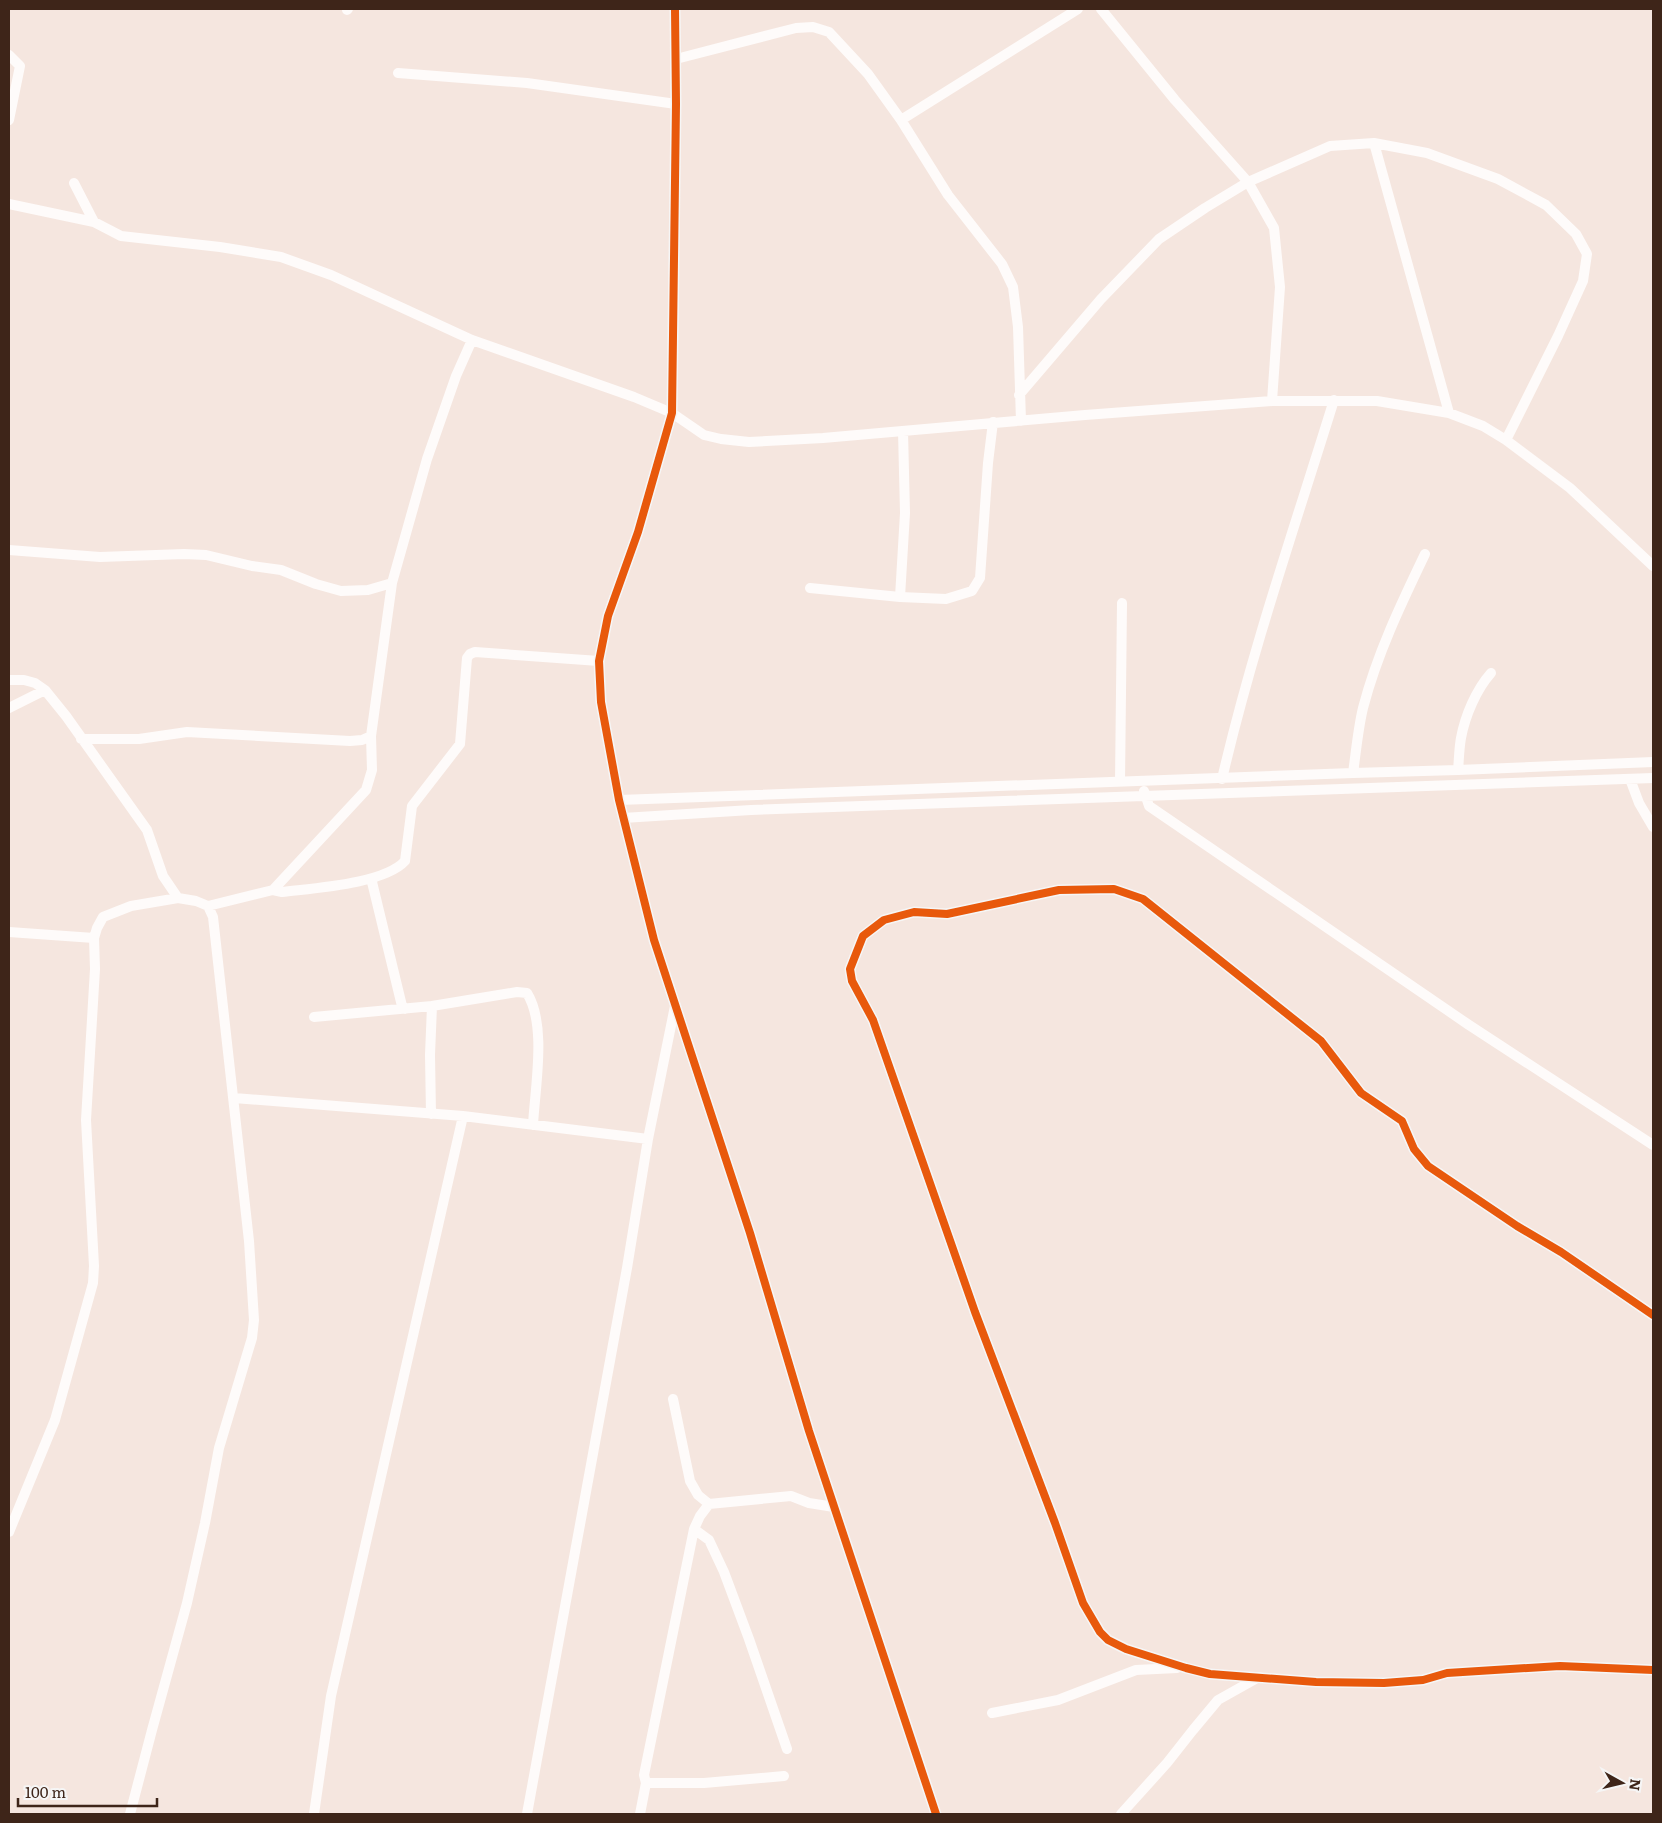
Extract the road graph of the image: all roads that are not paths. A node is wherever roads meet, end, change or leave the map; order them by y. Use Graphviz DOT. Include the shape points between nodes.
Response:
graph roads {
  1 [pos="675,9"];
  2 [pos="1078,9"];
  3 [pos="1101,9"];
  4 [pos="9,55"];
  5 [pos="676,58"];
  6 [pos="398,73"];
  7 [pos="676,104"];
  8 [pos="9,120"];
  9 [pos="901,120"];
  10 [pos="1374,143"];
  11 [pos="1248,182"];
  12 [pos="74,184"];
  13 [pos="9,204"];
  14 [pos="94,222"];
  15 [pos="472,340"];
  16 [pos="1019,395"];
  17 [pos="1334,400"];
  18 [pos="1272,402"];
  19 [pos="672,413"];
  20 [pos="1449,413"];
  21 [pos="1021,420"];
  22 [pos="993,422"];
  23 [pos="903,431"];
  24 [pos="1506,440"];
  25 [pos="9,550"];
  26 [pos="1425,554"];
  27 [pos="1653,566"];
  28 [pos="392,583"];
  29 [pos="810,588"];
  30 [pos="900,597"];
  31 [pos="1122,603"];
  32 [pos="599,661"];
  33 [pos="1491,673"];
  34 [pos="9,680"];
  35 [pos="45,690"];
  36 [pos="9,708"];
  37 [pos="371,736"];
  38 [pos="81,739"];
  39 [pos="1653,762"];
  40 [pos="1458,770"];
  41 [pos="1353,773"];
  42 [pos="1653,778"];
  43 [pos="1222,779"];
  44 [pos="1630,779"];
  45 [pos="1142,781"];
  46 [pos="1120,782"];
  47 [pos="1144,796"];
  48 [pos="619,800"];
  49 [pos="624,818"];
  50 [pos="1653,827"];
  51 [pos="373,879"];
  52 [pos="273,890"];
  53 [pos="178,898"];
  54 [pos="208,906"];
  55 [pos="9,932"];
  56 [pos="94,938"];
  57 [pos="675,1005"];
  58 [pos="432,1006"];
  59 [pos="405,1009"];
  60 [pos="314,1017"];
  61 [pos="234,1098"];
  62 [pos="431,1114"];
  63 [pos="463,1116"];
  64 [pos="533,1125"];
  65 [pos="648,1140"];
  66 [pos="1653,1145"];
  67 [pos="1653,1314"];
  68 [pos="673,1399"];
  69 [pos="709,1504"];
  70 [pos="834,1507"];
  71 [pos="694,1529"];
  72 [pos="9,1532"];
  73 [pos="1186,1668"];
  74 [pos="1653,1670"];
  75 [pos="1260,1677"];
  76 [pos="992,1713"];
  77 [pos="787,1749"];
  78 [pos="784,1776"];
  79 [pos="646,1783"];
  80 [pos="130,1814"];
  81 [pos="314,1814"];
  82 [pos="527,1814"];
  83 [pos="640,1814"];
  84 [pos="936,1814"];
  85 [pos="1121,1814"];
  1 -- 5 [label="street"];
  2 -- 9 [label="street"];
  3 -- 11 [label="street"];
  4 -- 8 [label="street" via="20,66"];
  5 -- 7 [label="street"];
  5 -- 9 [label="street" via="796,28 813,27 830,32 868,74"];
  6 -- 7 [label="street" via="527,83"];
  7 -- 19 [label="street"];
  9 -- 16 [label="street" via="948,195 1002,264 1012,287 1018,327"];
  10 -- 11 [label="street" via="1330,146"];
  10 -- 20 [label="street"];
  10 -- 24 [label="street" via="1427,153 1498,179 1546,205 1576,234 1587,254 1583,281"];
  11 -- 16 [label="street" via="1159,239"];
  11 -- 18 [label="street" via="1274,228 1280,287"];
  12 -- 14 [label="street"];
  13 -- 14 [label="street"];
  14 -- 15 [label="street" via="121,236 281,257 331,275"];
  15 -- 19 [label="street"];
  15 -- 28 [label="street" via="427,459"];
  16 -- 21 [label="street"];
  17 -- 18 [label="street"];
  17 -- 20 [label="street" via="1377,401"];
  17 -- 43 [label="street" via="1238,709"];
  18 -- 21 [label="street"];
  19 -- 23 [label="street" via="704,435 749,442"];
  19 -- 32 [label="street" via="638,532 608,616"];
  20 -- 24 [label="street" via="1483,426"];
  21 -- 22 [label="street"];
  22 -- 23 [label="street"];
  22 -- 30 [label="street" via="980,578 972,591 946,599"];
  23 -- 30 [label="street" via="905,513"];
  24 -- 27 [label="street" via="1570,488"];
  25 -- 28 [label="street" via="100,557 206,555 281,570 341,591 368,590"];
  26 -- 41 [label="street" via="1378,658 1363,710"];
  28 -- 37 [label="street"];
  29 -- 30 [label="street"];
  31 -- 46 [label="street"];
  32 -- 48 [label="street" via="601,702"];
  32 -- 51 [label="street" via="470,654 467,658 460,744 412,806 405,861"];
  33 -- 40 [label="street" via="1470,708 1460,738"];
  34 -- 35 [label="street" via="35,683"];
  35 -- 36 [label="street"];
  35 -- 38 [label="street"];
  37 -- 38 [label="street" via="350,741 187,732 139,740"];
  37 -- 52 [label="street" via="372,770 366,790"];
  38 -- 53 [label="street" via="147,830 163,876"];
  39 -- 40 [label="street"];
  40 -- 41 [label="street"];
  41 -- 43 [label="street"];
  42 -- 44 [label="street"];
  43 -- 45 [label="street"];
  44 -- 47 [label="street"];
  44 -- 50 [label="street"];
  45 -- 46 [label="street"];
  45 -- 47 [label="street"];
  46 -- 48 [label="street"];
  47 -- 49 [label="street" via="751,810"];
  47 -- 66 [label="street" via="1149,806 1452,1014"];
  48 -- 49 [label="street"];
  49 -- 57 [label="street" via="654,940"];
  51 -- 52 [label="street" via="282,892"];
  51 -- 59 [label="street"];
  52 -- 54 [label="street"];
  53 -- 54 [label="street"];
  53 -- 56 [label="street" via="131,906 103,917"];
  54 -- 61 [label="street" via="213,917"];
  55 -- 56 [label="street"];
  56 -- 72 [label="street" via="86,1120 94,1266 92,1282 55,1420"];
  57 -- 65 [label="street"];
  57 -- 70 [label="street"];
  58 -- 59 [label="street"];
  58 -- 62 [label="street"];
  58 -- 64 [label="street" via="527,993 536,1016 539,1053"];
  59 -- 60 [label="street"];
  61 -- 62 [label="street"];
  61 -- 80 [label="street" via="249,1241 254,1320 252,1338 219,1448 187,1602"];
  62 -- 63 [label="street"];
  63 -- 64 [label="street"];
  63 -- 81 [label="street" via="331,1696"];
  64 -- 65 [label="street"];
  65 -- 82 [label="street" via="624,1288"];
  67 -- 73 [label="street" via="1428,1166 1414,1149 1402,1121 1361,1093 1321,1041 1143,900 1114,889 1059,890 947,914 914,912 884,920 870,930 863,936 854,955 850,969 852,981 873,1020 975,1312 1083,1603 1108,1640"];
  68 -- 69 [label="street" via="690,1481 698,1495"];
  69 -- 70 [label="street" via="791,1496"];
  69 -- 71 [label="street"];
  70 -- 84 [label="street"];
  71 -- 77 [label="street" via="709,1540 724,1572"];
  71 -- 79 [label="street" via="644,1774"];
  73 -- 75 [label="street" via="1210,1674"];
  73 -- 76 [label="street" via="1136,1670 1058,1700"];
  74 -- 75 [label="street" via="1560,1666 1447,1673 1423,1680 1384,1683"];
  75 -- 85 [label="street" via="1218,1700 1168,1763"];
  78 -- 79 [label="street" via="704,1783"];
  79 -- 83 [label="street"];
}
